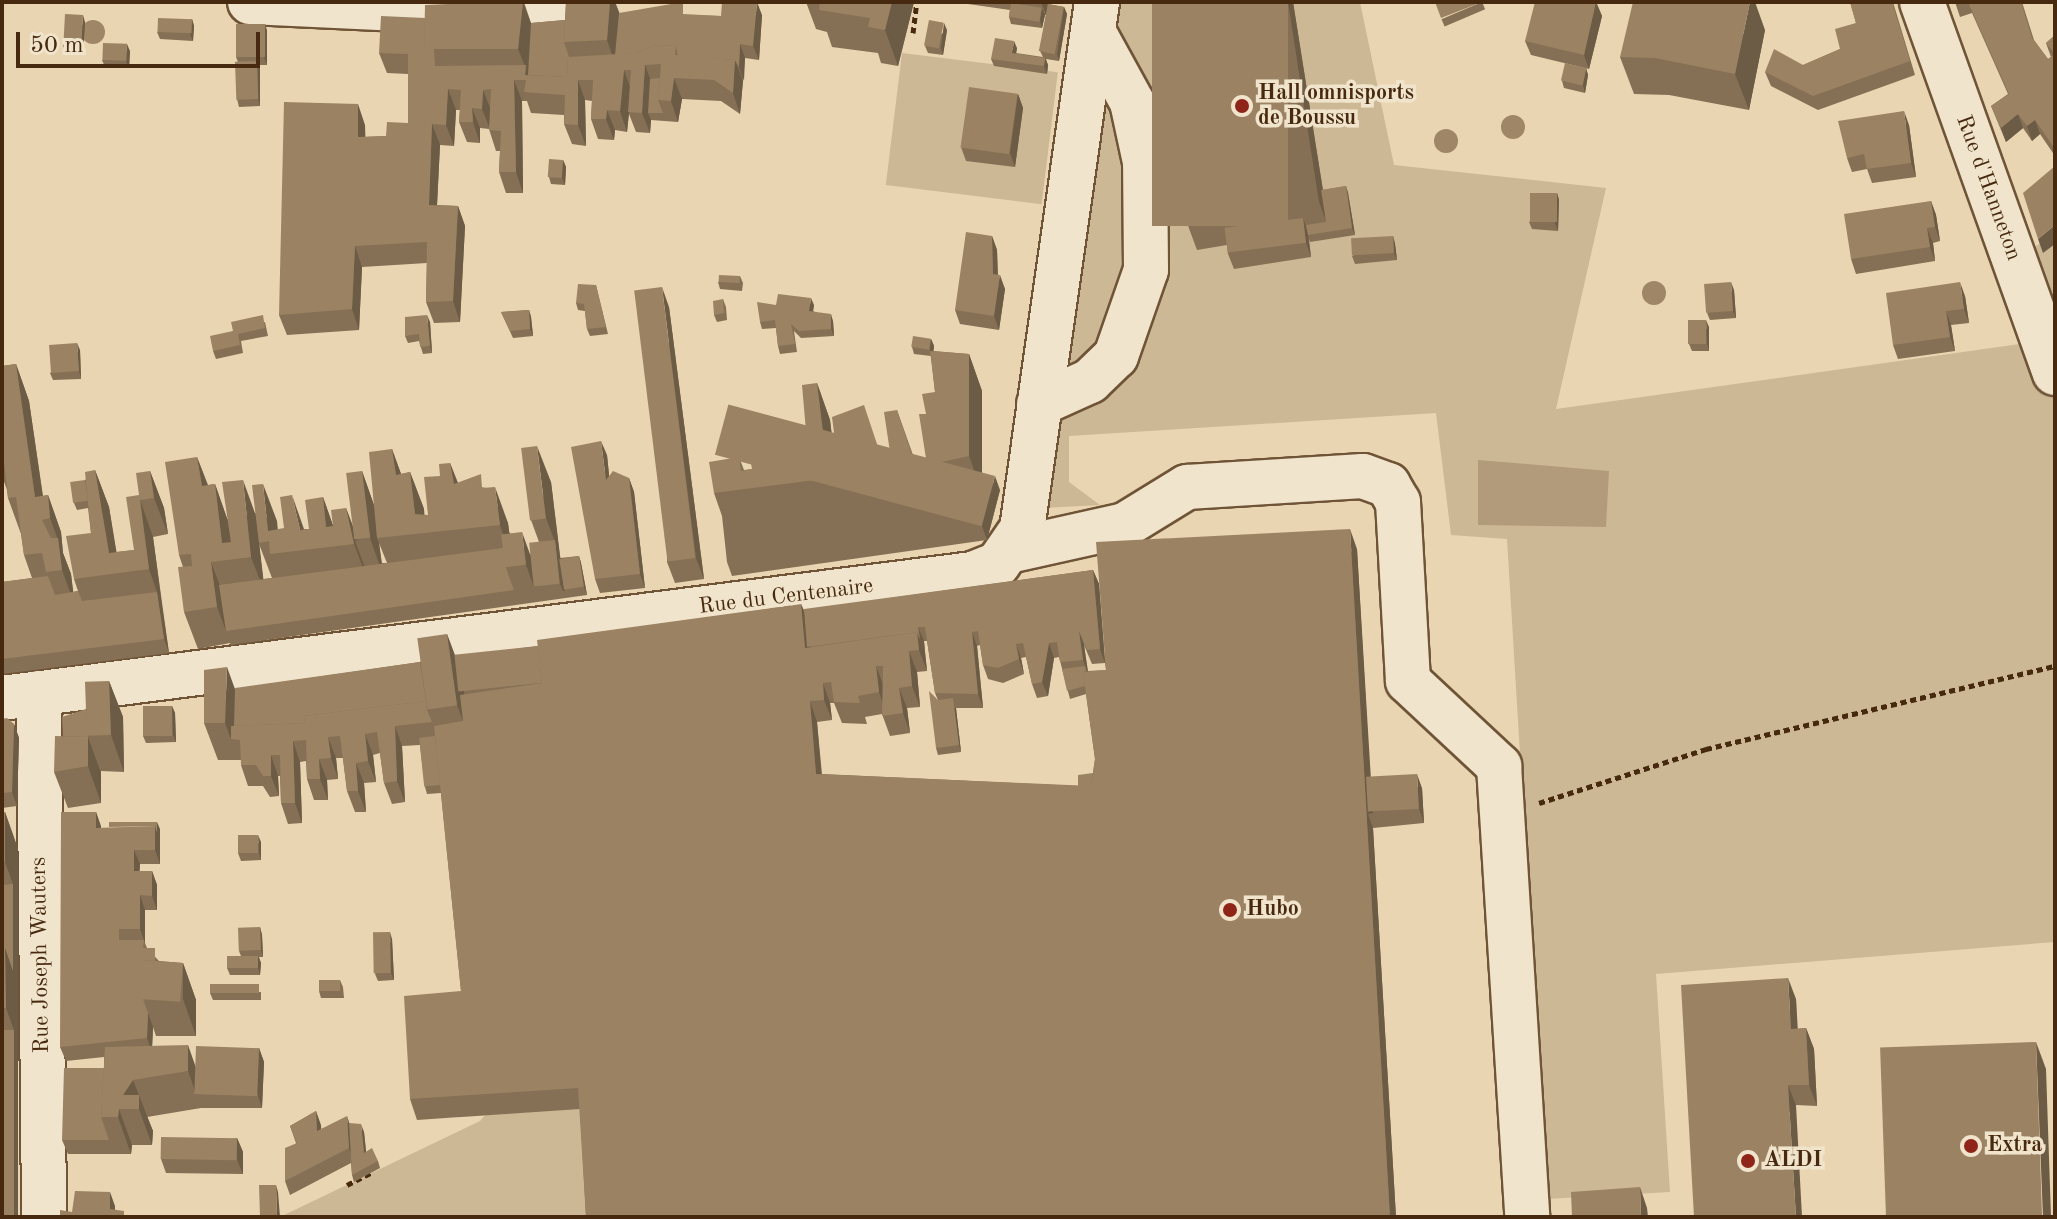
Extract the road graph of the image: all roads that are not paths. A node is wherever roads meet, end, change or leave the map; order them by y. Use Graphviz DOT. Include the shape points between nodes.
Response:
graph roads {
  1 [pos="250,2"];
  2 [pos="581,2"];
  3 [pos="1922,2"];
  4 [pos="1095,16"];
  5 [pos="2055,373"];
  6 [pos="1039,404"];
  7 [pos="1013,550"];
  8 [pos="20,695"];
  9 [pos="44,1217"];
  10 [pos="1527,1217"];
  1 -- 2 [label="street" via="443,11"];
  3 -- 5 [label="street, Rue d'Hanneton"];
  4 -- 6 [label="street"];
  4 -- 6 [label="street" via="1132,102 1145,162 1146,270 1116,356 1090,381"];
  6 -- 7 [label="street"];
  7 -- 8 [label="street, Rue du Centenaire" via="973,574"];
  7 -- 10 [label="street, Rue du Centenaire" via="1125,525 1187,487 1363,476 1388,485 1398,502 1408,681 1417,696 1491,750 1503,823"];
  8 -- 9 [label="street, Rue Joseph Wauters"];
}
